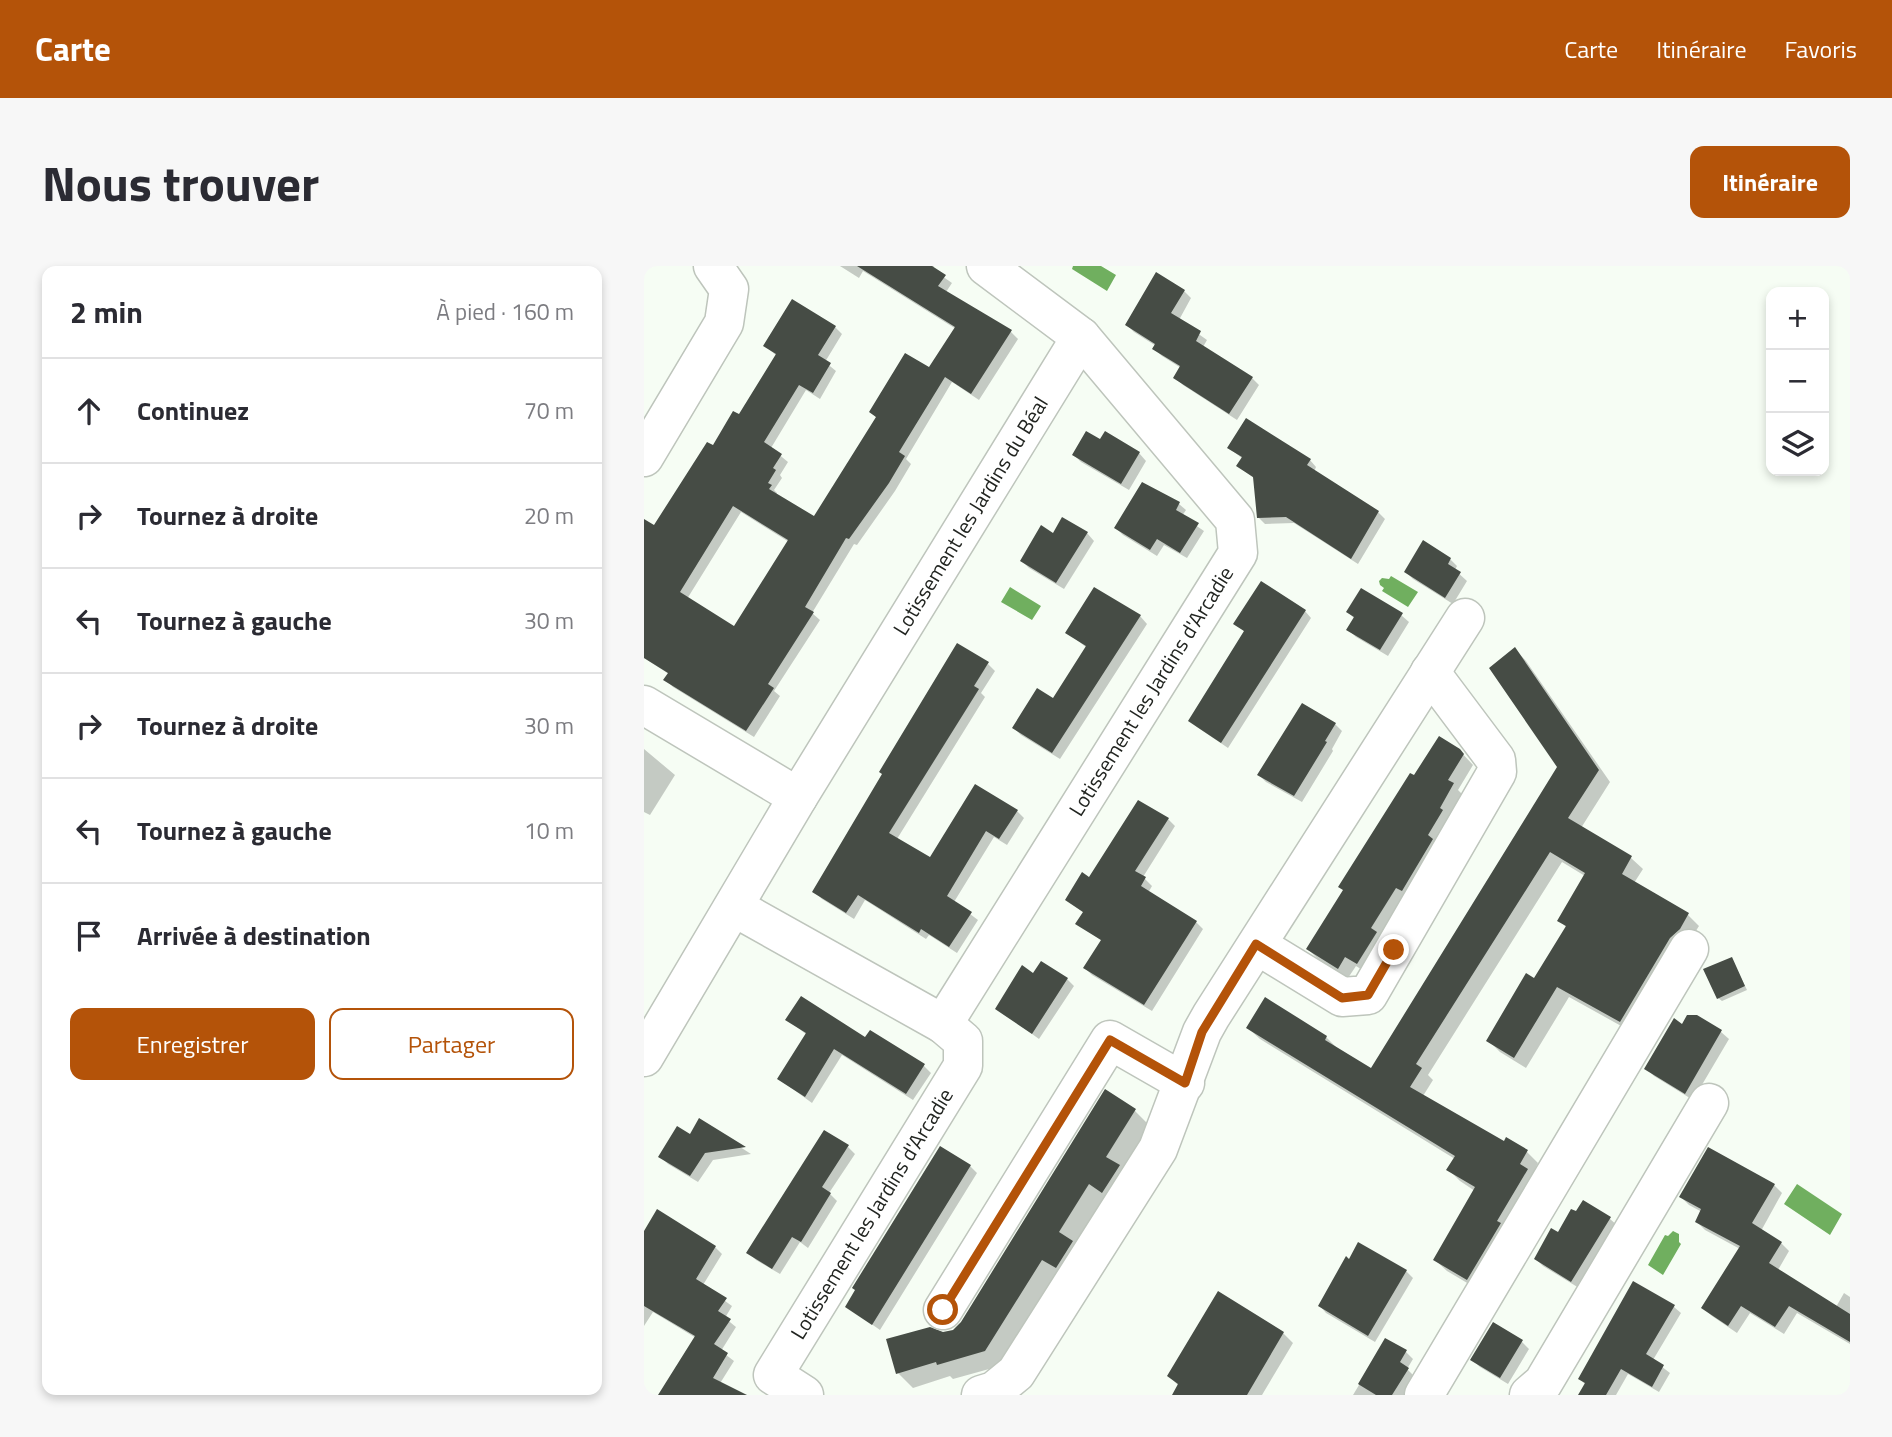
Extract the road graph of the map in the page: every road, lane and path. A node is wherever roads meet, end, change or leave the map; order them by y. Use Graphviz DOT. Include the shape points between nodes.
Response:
graph roads {
  1 [pos="713,266"];
  2 [pos="986,266"];
  3 [pos="1081,337"];
  4 [pos="644,457"];
  5 [pos="1465,618"];
  6 [pos="1430,672"];
  7 [pos="644,705"];
  8 [pos="798,797"];
  9 [pos="734,907"];
  10 [pos="1256,944"];
  11 [pos="1689,949"];
  12 [pos="943,1024"];
  13 [pos="644,1057"];
  14 [pos="1185,1083"];
  15 [pos="1709,1103"];
  16 [pos="943,1310"];
  17 [pos="804,1395"];
  18 [pos="981,1395"];
  19 [pos="1424,1395"];
  20 [pos="1529,1395"];
  1 -- 4 [label="street" via="729,289 724,323"];
  2 -- 3 [label="street"];
  3 -- 8 [label="street, Lotissement les Jardins du Béal"];
  3 -- 12 [label="street, Lotissement les Jardins d'Arcadie" via="1235,520 1238,552"];
  5 -- 6 [label="street"];
  6 -- 10 [label="street"];
  6 -- 10 [label="street" via="1496,760 1497,772 1368,995 1342,998"];
  7 -- 8 [label="street"];
  8 -- 9 [label="street, Lotissement les Jardins du Béal"];
  9 -- 12 [label="street, Lotissement les Jardins d'Arcadie"];
  9 -- 13 [label="street, Lotissement les Jardins du Béal"];
  10 -- 14 [label="street" via="1202,1032"];
  11 -- 19 [label="street"];
  12 -- 17 [label="street, Lotissement les Jardins d'Arcadie" via="962,1041 963,1066 773,1375"];
  14 -- 16 [label="street" via="1110,1040"];
  14 -- 18 [label="street" via="1158,1149 1016,1373 994,1391"];
  15 -- 20 [label="street" via="1543,1383"];
}
